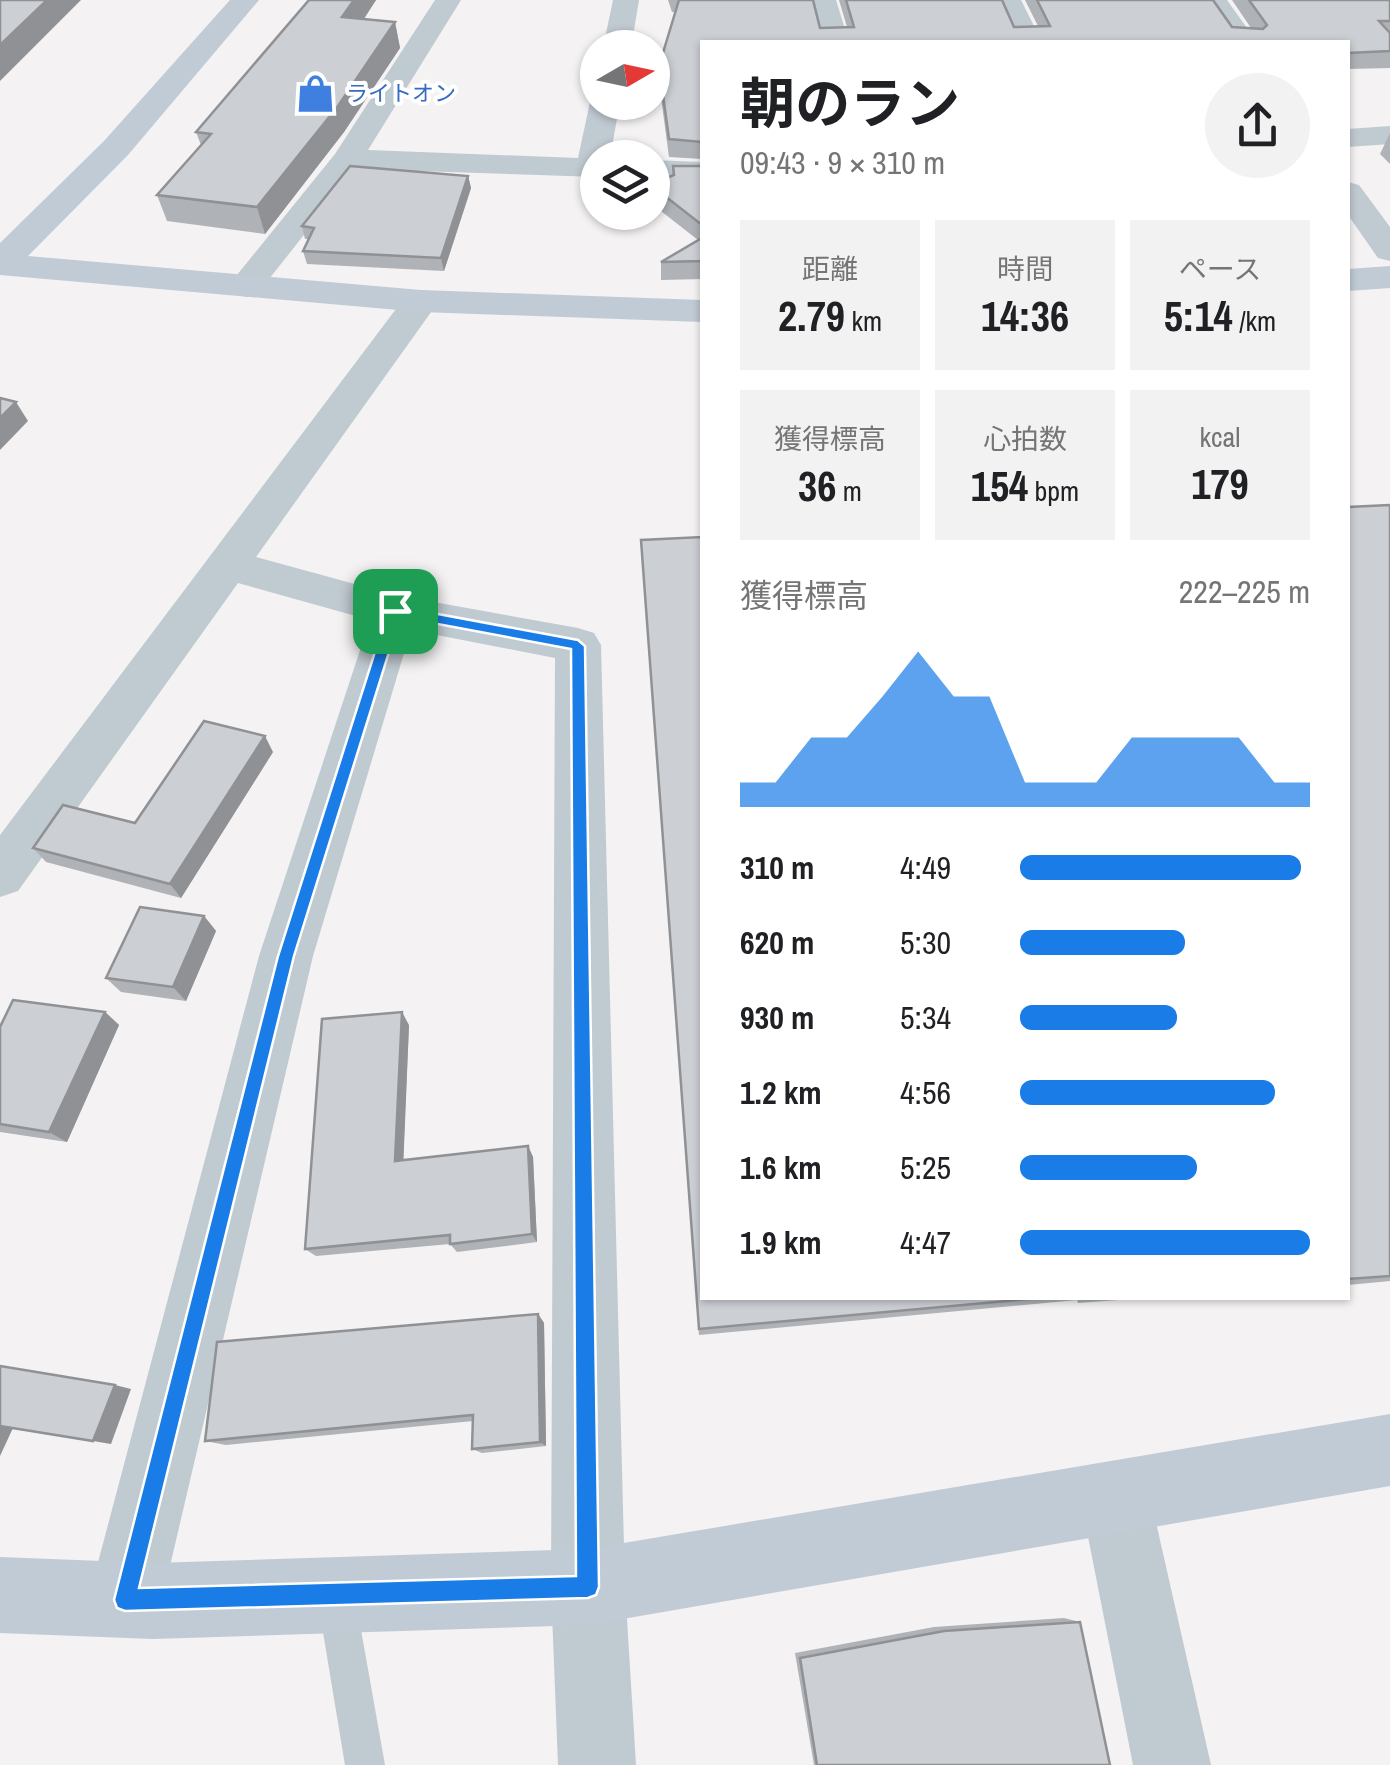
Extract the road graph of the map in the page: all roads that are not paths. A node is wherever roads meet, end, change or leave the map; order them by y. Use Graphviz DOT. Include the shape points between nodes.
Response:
graph roads {
  1 [pos="244,0"];
  2 [pos="448,0"];
  3 [pos="626,0"];
  4 [pos="824,0"];
  5 [pos="1008,0"];
  6 [pos="1214,0"];
  7 [pos="620,30"];
  8 [pos="834,40"];
  9 [pos="1027,40"];
  10 [pos="1242,40"];
  11 [pos="1390,135"];
  12 [pos="1350,138"];
  13 [pos="347,159"];
  14 [pos="580,167"];
  15 [pos="670,170"];
  16 [pos="700,170"];
  17 [pos="1350,195"];
  18 [pos="1390,251"];
  19 [pos="0,263"];
  20 [pos="1390,277"];
  21 [pos="1350,280"];
  22 [pos="246,286"];
  23 [pos="422,302"];
  24 [pos="700,311"];
  25 [pos="230,565"];
  26 [pos="395,611"];
  27 [pos="0,875"];
  28 [pos="1390,1450"];
  29 [pos="1115,1496"];
  30 [pos="588,1587"];
  31 [pos="0,1595"];
  32 [pos="336,1595"];
  33 [pos="125,1600"];
  34 [pos="365,1765"];
  35 [pos="597,1765"];
  36 [pos="1172,1765"];
  1 -- 19 [label="street" via="116,148"];
  2 -- 13 [label="street"];
  3 -- 7 [label="street"];
  4 -- 8 [label="street"];
  5 -- 9 [label="street"];
  6 -- 10 [label="street"];
  11 -- 12 [label="street"];
  13 -- 14 [label="street"];
  13 -- 22 [label="street"];
  15 -- 16 [label="street"];
  17 -- 18 [label="street"];
  19 -- 22 [label="street"];
  20 -- 21 [label="street"];
  22 -- 23 [label="street"];
  23 -- 24 [label="street"];
  23 -- 25 [label="street"];
  25 -- 26 [label="street"];
  25 -- 27 [label="street"];
  26 -- 30 [label="street" via="578,646"];
  26 -- 33 [label="street" via="286,956"];
  28 -- 29 [label="street"];
  29 -- 30 [label="street"];
  29 -- 36 [label="street"];
  30 -- 32 [label="street"];
  30 -- 35 [label="street"];
  31 -- 33 [label="street"];
  32 -- 33 [label="street"];
  32 -- 34 [label="lane"];
}
